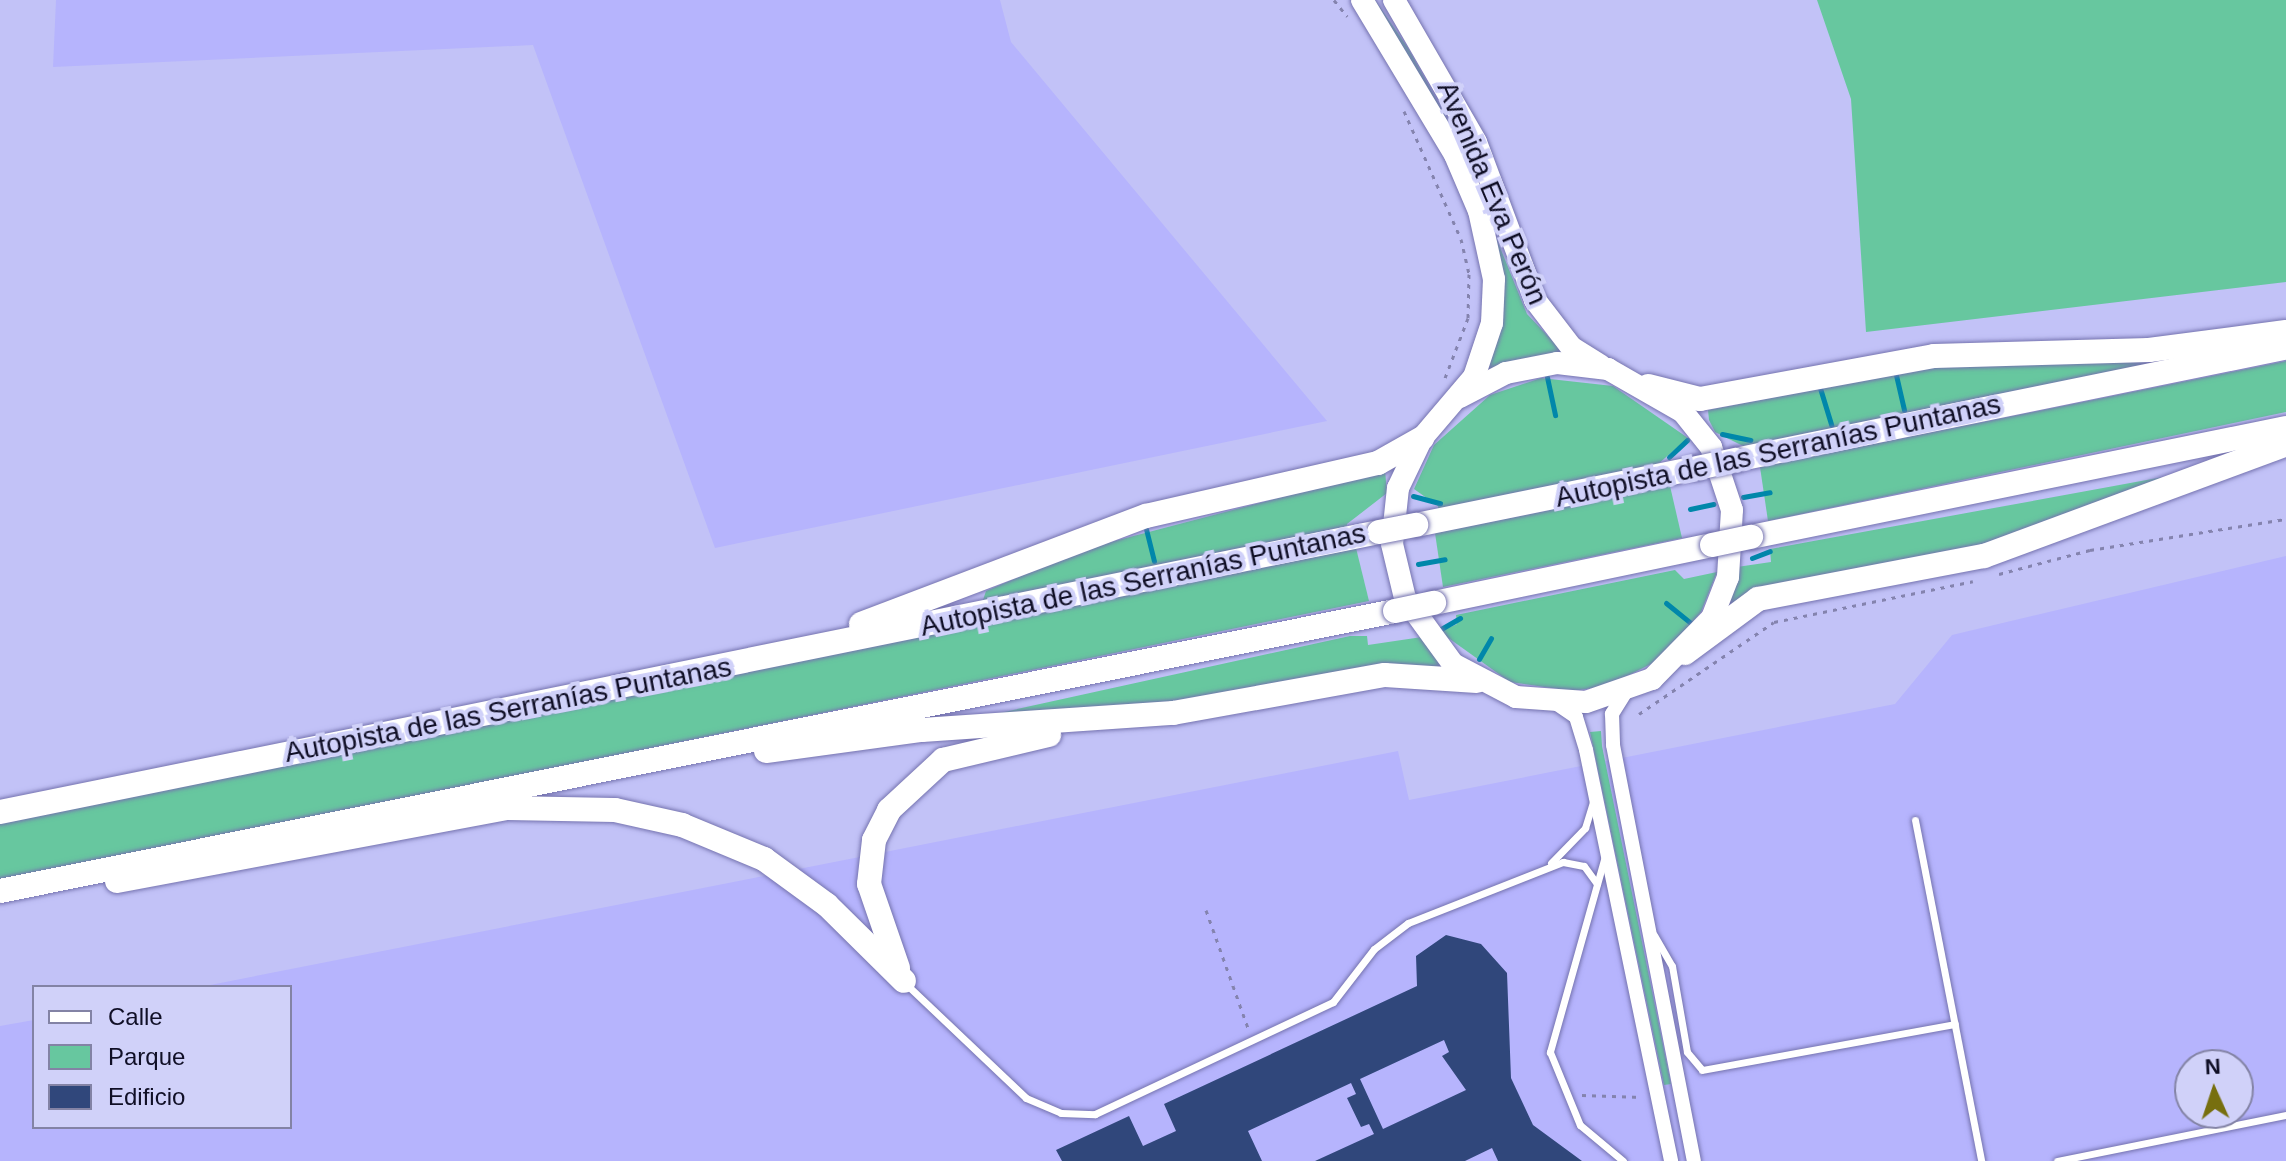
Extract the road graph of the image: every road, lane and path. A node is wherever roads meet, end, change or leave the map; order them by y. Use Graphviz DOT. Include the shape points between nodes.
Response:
graph roads {
  1 [pos="1334,0"];
  2 [pos="1362,0"];
  3 [pos="1394,0"];
  4 [pos="1350,21"];
  5 [pos="1397,98"];
  6 [pos="2286,332"];
  7 [pos="2286,347"];
  8 [pos="1608,369"];
  9 [pos="1648,386"];
  10 [pos="1438,391"];
  11 [pos="1460,397"];
  12 [pos="2286,428"];
  13 [pos="1422,438"];
  14 [pos="2286,444"];
  15 [pos="2286,519"];
  16 [pos="1685,653"];
  17 [pos="1477,681"];
  18 [pos="1625,693"];
  19 [pos="1557,704"];
  20 [pos="521,708"];
  21 [pos="1639,714"];
  22 [pos="1128,718"];
  23 [pos="561,776"];
  24 [pos="1594,795"];
  25 [pos="0,812"];
  26 [pos="1915,820"];
  27 [pos="1607,850"];
  28 [pos="1550,864"];
  29 [pos="1597,884"];
  30 [pos="8,890"];
  31 [pos="1206,910"];
  32 [pos="1647,925"];
  33 [pos="904,981"];
  34 [pos="1955,1024"];
  35 [pos="1252,1041"];
  36 [pos="1573,1095"];
  37 [pos="1642,1097"];
  38 [pos="2286,1115"];
  39 [pos="1623,1161"];
  40 [pos="1671,1161"];
  41 [pos="1694,1161"];
  42 [pos="1981,1161"];
  43 [pos="2057,1161"];
  1 -- 4 [label="path"];
  2 -- 11 [label="main road, Avenida Eva Perón" via="1455,155 1491,252 1488,340"];
  3 -- 8 [label="main road, Avenida Eva Perón" via="1469,129 1535,300 1571,347"];
  5 -- 10 [label="path" via="1429,158 1469,274 1465,330"];
  6 -- 9 [label="highway" via="2149,350 1934,356 1700,399"];
  7 -- 20 [label="highway, Autopista de las Serranías Puntanas, bridge"];
  8 -- 9 [label="main road"];
  8 -- 11 [label="main road" via="1544,366 1506,373"];
  9 -- 16 [label="main road" via="1704,438 1732,510 1728,577 1712,618"];
  11 -- 13 [label="main road"];
  12 -- 23 [label="highway, bridge"];
  13 -- 17 [label="main road" via="1393,511 1396,571 1434,646"];
  13 -- 20 [label="highway" via="1378,463 1146,516 873,621"];
  14 -- 16 [label="highway" via="1984,556 1758,599"];
  15 -- 21 [label="path" via="2090,550 1774,622"];
  16 -- 18 [label="main road"];
  17 -- 19 [label="main road"];
  17 -- 22 [label="highway" via="1385,675"];
  18 -- 19 [label="main road"];
  18 -- 32 [label="street" via="1611,725"];
  19 -- 24 [label="street" via="1576,717"];
  20 -- 25 [label="highway, Autopista de las Serranías Puntanas"];
  22 -- 23 [label="highway" via="885,733"];
  22 -- 33 [label="highway" via="958,755 898,796 874,840 869,884"];
  23 -- 30 [label="highway"];
  24 -- 27 [label="street"];
  24 -- 28 [label="lane" via="1585,828"];
  26 -- 34 [label="lane"];
  27 -- 29 [label="lane"];
  27 -- 40 [label="street"];
  28 -- 29 [label="lane" via="1577,863"];
  28 -- 35 [label="lane" via="1395,930 1339,998"];
  29 -- 39 [label="lane" via="1551,1061 1580,1125"];
  30 -- 33 [label="highway" via="163,876 508,808 594,807 682,825 764,859 827,905"];
  31 -- 35 [label="path"];
  32 -- 34 [label="lane" via="1672,966 1687,1052 1702,1070"];
  32 -- 41 [label="street"];
  33 -- 35 [label="lane" via="1015,1090 1061,1113 1105,1111"];
  34 -- 42 [label="lane"];
  36 -- 37 [label="path"];
  38 -- 43 [label="lane"];
}
